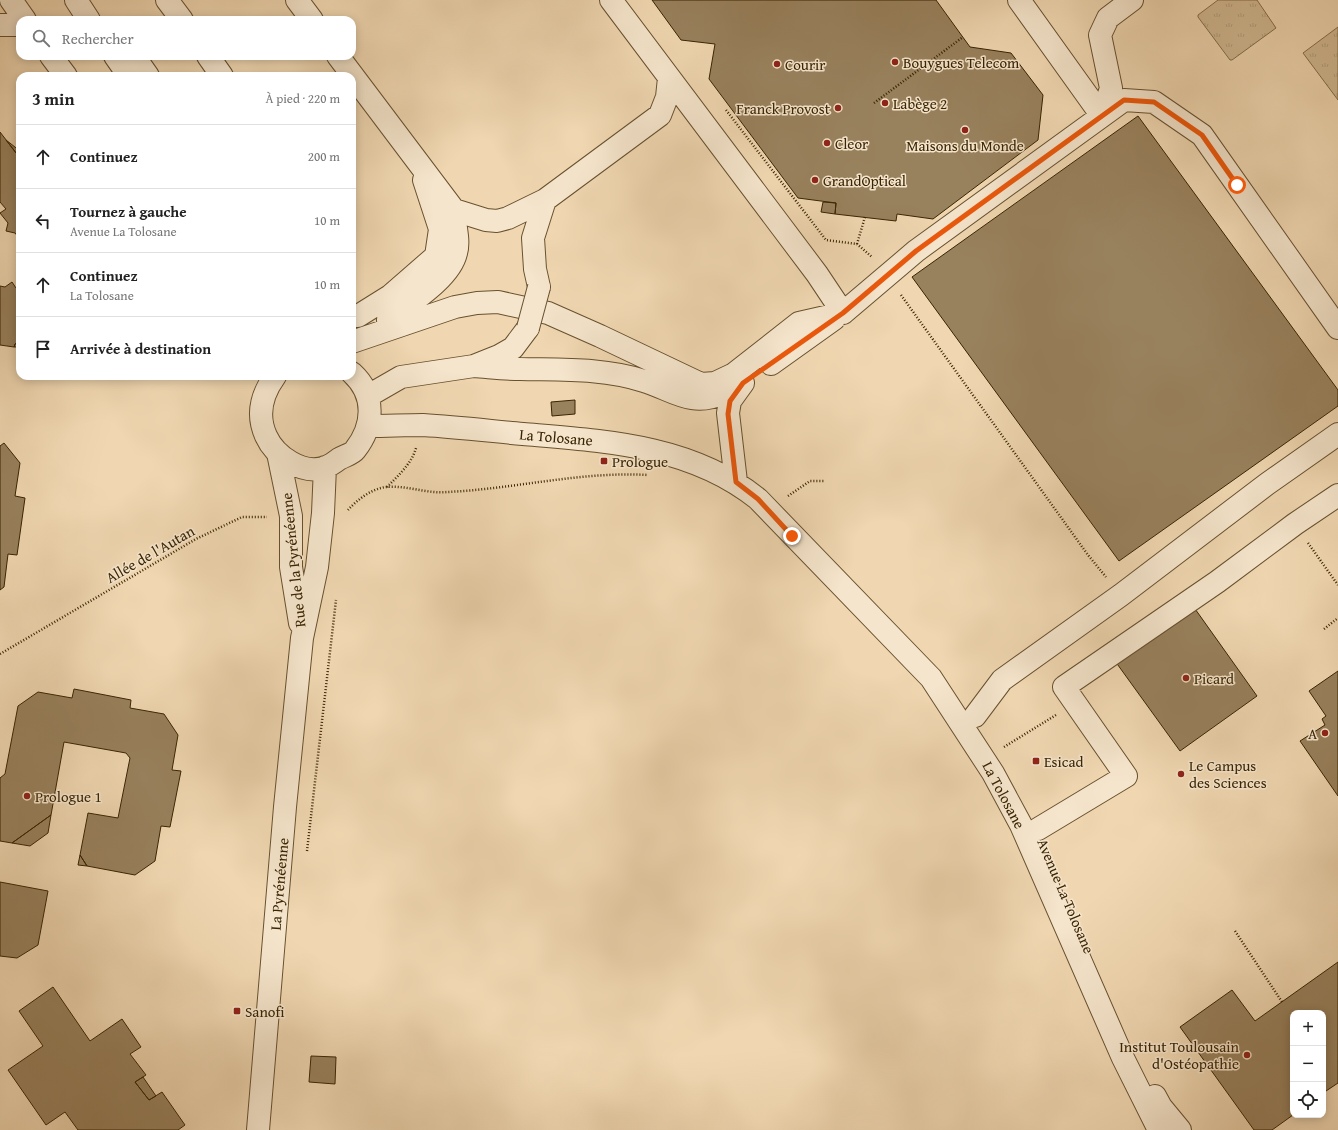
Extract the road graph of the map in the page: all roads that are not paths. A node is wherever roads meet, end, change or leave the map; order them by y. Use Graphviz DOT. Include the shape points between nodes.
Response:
graph roads {
  1 [pos="11,0"];
  2 [pos="167,0"];
  3 [pos="297,0"];
  4 [pos="611,0"];
  5 [pos="1019,0"];
  6 [pos="1132,0"];
  7 [pos="23,16"];
  8 [pos="179,16"];
  9 [pos="309,16"];
  10 [pos="0,25"];
  11 [pos="16,25"];
  12 [pos="54,60"];
  13 [pos="118,60"];
  14 [pos="137,60"];
  15 [pos="211,60"];
  16 [pos="341,60"];
  17 [pos="63,72"];
  18 [pos="126,72"];
  19 [pos="145,72"];
  20 [pos="219,72"];
  21 [pos="350,72"];
  22 [pos="669,78"];
  23 [pos="356,80"];
  24 [pos="660,115"];
  25 [pos="1102,116"];
  26 [pos="700,119"];
  27 [pos="420,167"];
  28 [pos="546,200"];
  29 [pos="454,210"];
  30 [pos="843,313"];
  31 [pos="356,316"];
  32 [pos="1338,328"];
  33 [pos="390,329"];
  34 [pos="356,341"];
  35 [pos="474,366"];
  36 [pos="356,376"];
  37 [pos="268,380"];
  38 [pos="743,383"];
  39 [pos="368,396"];
  40 [pos="369,426"];
  41 [pos="1338,434"];
  42 [pos="278,453"];
  43 [pos="325,467"];
  44 [pos="736,482"];
  45 [pos="1338,495"];
  46 [pos="302,638"];
  47 [pos="931,678"];
  48 [pos="975,716"];
  49 [pos="1038,829"];
  50 [pos="258,1130"];
  51 [pos="1159,1130"];
  52 [pos="1180,1130"];
  1 -- 7 [label="street"];
  2 -- 8 [label="street"];
  3 -- 9 [label="street"];
  4 -- 22 [label="street"];
  5 -- 25 [label="street"];
  6 -- 25 [label="street" via="1108,18 1100,35 1111,88"];
  10 -- 11 [label="street"];
  12 -- 17 [label="street"];
  13 -- 18 [label="street"];
  14 -- 19 [label="street"];
  15 -- 20 [label="street"];
  16 -- 21 [label="street"];
  22 -- 24 [label="street" via="667,97"];
  22 -- 26 [label="street"];
  23 -- 27 [label="street"];
  24 -- 26 [label="street" via="680,114"];
  24 -- 28 [label="street"];
  25 -- 30 [label="street" via="916,251"];
  25 -- 32 [label="street" via="1124,100 1154,102 1202,135"];
  26 -- 30 [label="street" via="817,274"];
  27 -- 29 [label="street"];
  27 -- 31 [label="street" via="440,229 436,256 390,296"];
  28 -- 29 [label="street" via="497,221"];
  28 -- 35 [label="street, bridge" via="533,238 539,287 528,328 513,348"];
  29 -- 33 [label="street" via="457,238 456,254 451,266 388,320"];
  30 -- 33 [label="street" via="799,323 734,374 715,383 701,384 548,314 498,302 455,307"];
  30 -- 38 [label="street"];
  33 -- 34 [label="street"];
  35 -- 38 [label="street" via="589,370 644,381 688,398 711,399"];
  35 -- 39 [label="street" via="402,377"];
  36 -- 39 [label="street"];
  37 -- 42 [label="street" via="260,416 269,442"];
  38 -- 44 [label="street" via="730,401 728,414"];
  39 -- 40 [label="street"];
  40 -- 43 [label="street" via="354,451"];
  40 -- 44 [label="street, La Tolosane" via="422,425 610,441 679,457"];
  41 -- 48 [label="street" via="1002,680"];
  42 -- 43 [label="street" via="292,463 308,468"];
  42 -- 46 [label="street, Rue de la Pyrénéenne" via="291,516 291,567"];
  43 -- 46 [label="street, Rue de la Pyrénéenne" via="317,567"];
  44 -- 47 [label="street, La Tolosane" via="770,511"];
  45 -- 49 [label="street" via="1064,687 1126,776"];
  46 -- 50 [label="street, La Pyrénéenne"];
  47 -- 48 [label="street, Avenue La Tolosane"];
  47 -- 51 [label="street, La Tolosane" via="993,773 1021,825 1123,1058"];
  48 -- 49 [label="street, Avenue La Tolosane"];
  49 -- 52 [label="street, Avenue La Tolosane" via="1133,1054 1161,1107"];
}
